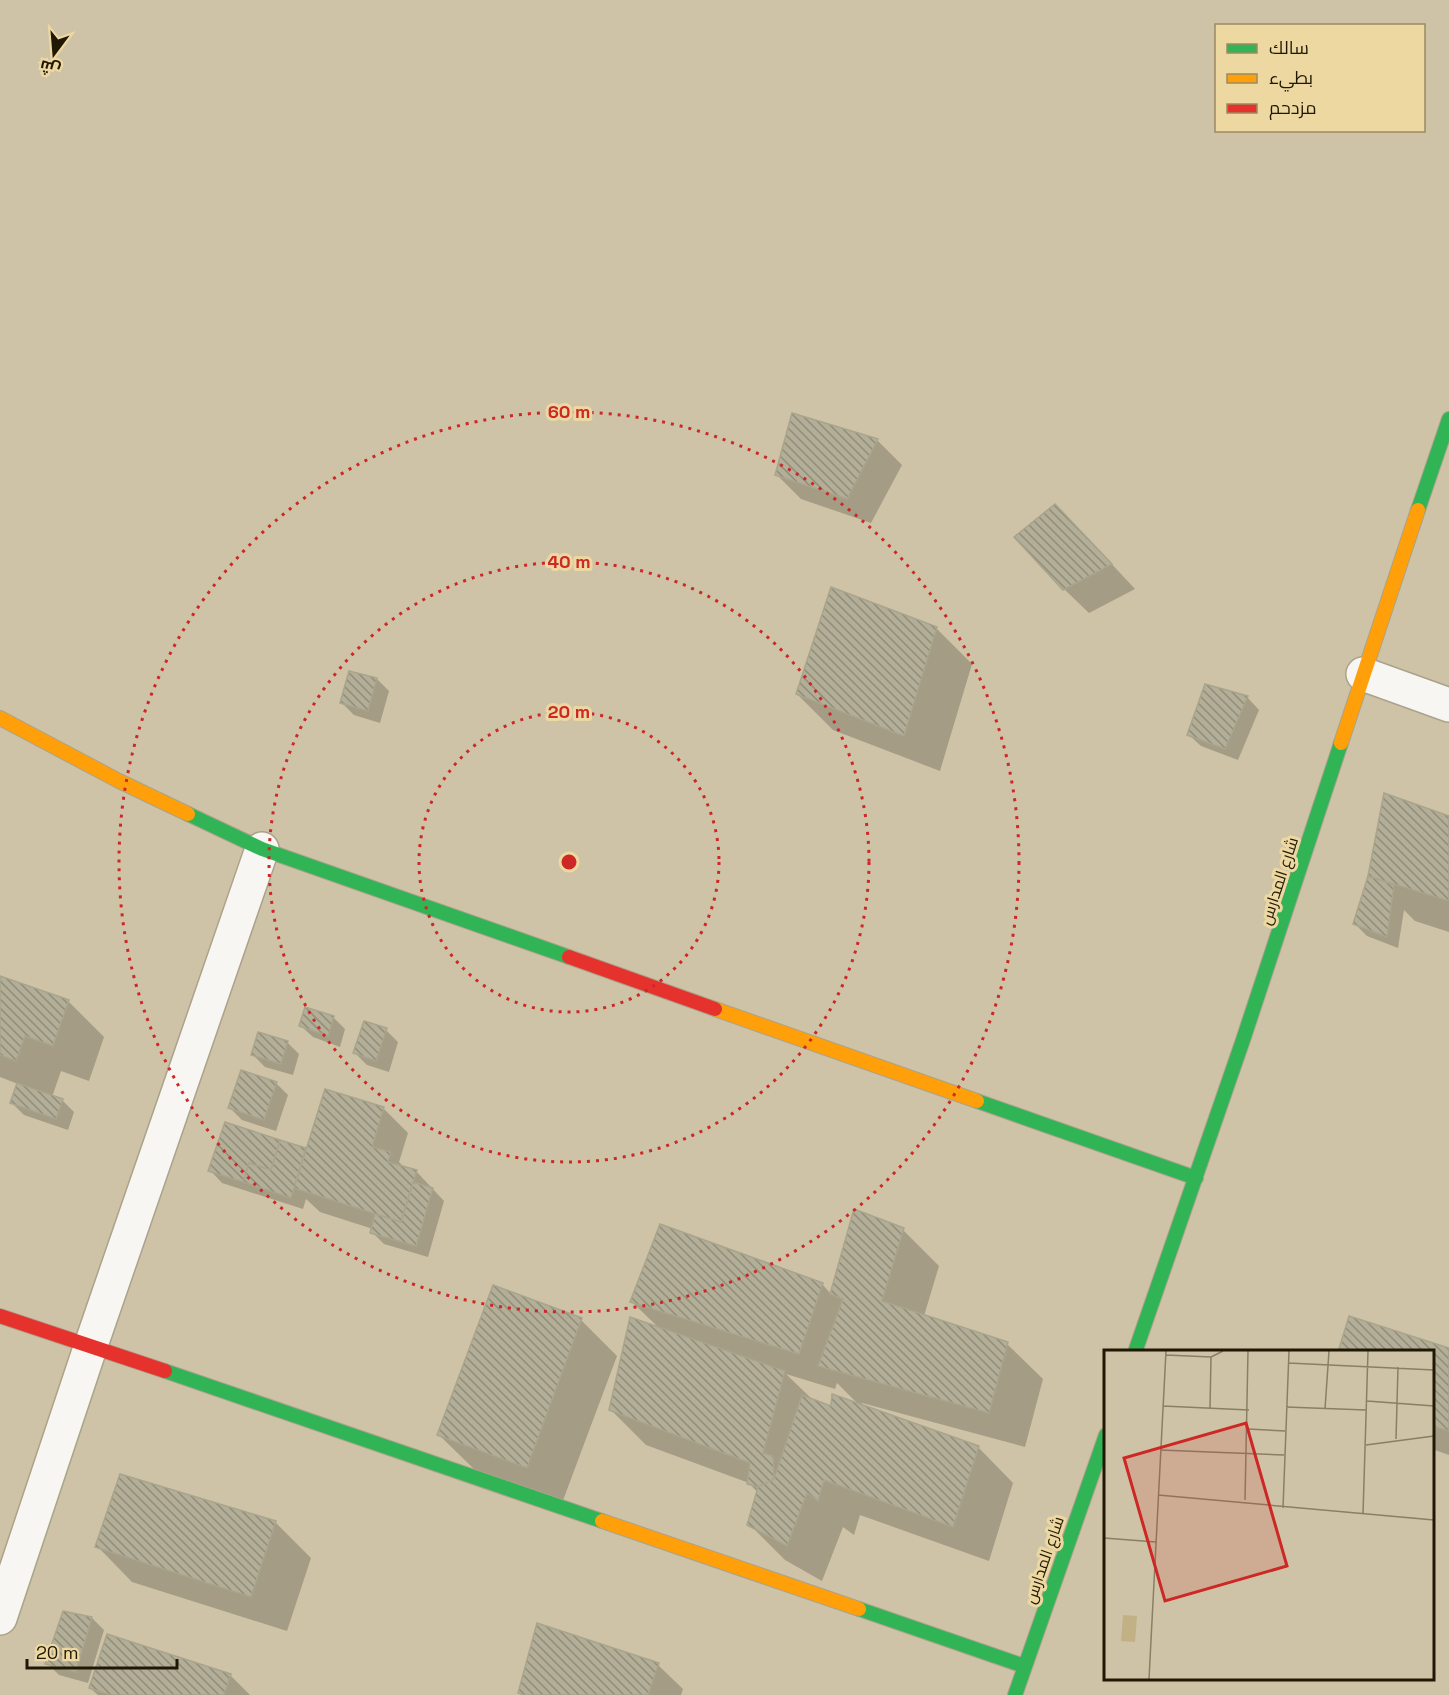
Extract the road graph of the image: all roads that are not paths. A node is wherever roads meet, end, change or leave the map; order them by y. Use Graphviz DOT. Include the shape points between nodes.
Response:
graph roads {
  1 [pos="1449,419"];
  2 [pos="1363,674"];
  3 [pos="1449,705"];
  4 [pos="0,718"];
  5 [pos="262,849"];
  6 [pos="1196,1179"];
  7 [pos="0,1316"];
  8 [pos="91,1345"];
  9 [pos="1136,1350"];
  10 [pos="1104,1441"];
  11 [pos="0,1618"];
  12 [pos="1024,1666"];
  13 [pos="1015,1695"];
  1 -- 2 [label="street, شارع المدارس"];
  2 -- 3 [label="street"];
  2 -- 6 [label="street, شارع المدارس"];
  4 -- 5 [label="street" via="119,781"];
  5 -- 6 [label="street"];
  5 -- 8 [label="street"];
  6 -- 9 [label="street, شارع المدارس"];
  7 -- 8 [label="street"];
  8 -- 11 [label="street"];
  8 -- 12 [label="street"];
  10 -- 12 [label="street, شارع المدارس"];
  12 -- 13 [label="street, شارع المدارس"];
}
